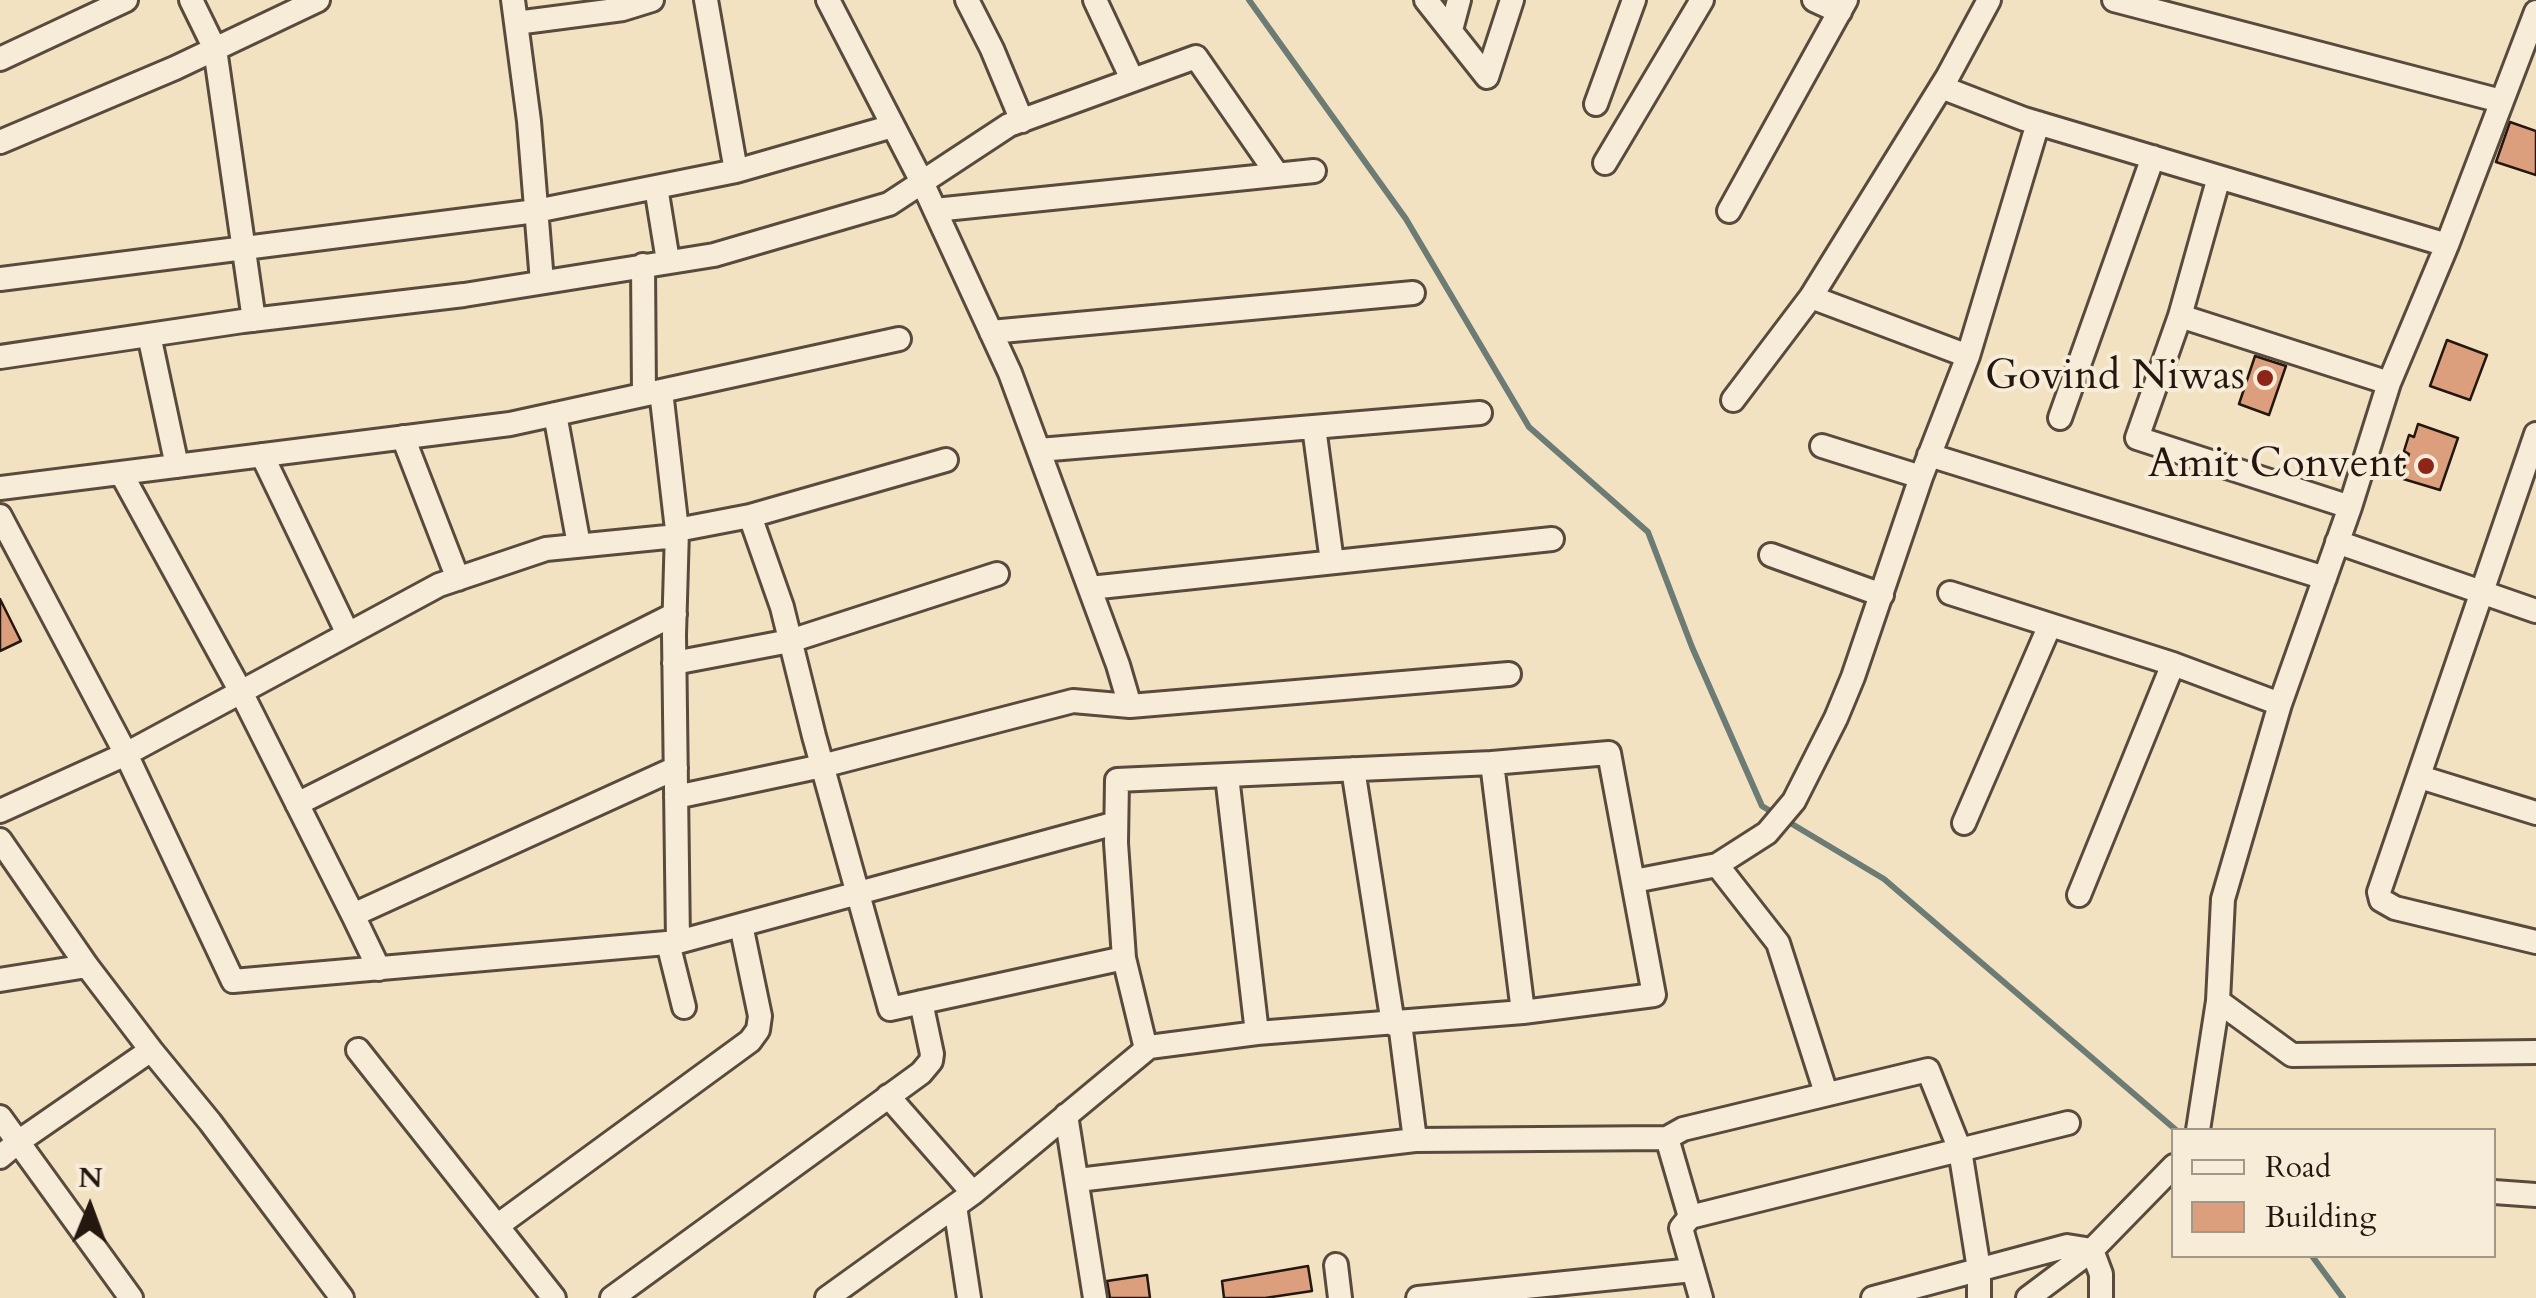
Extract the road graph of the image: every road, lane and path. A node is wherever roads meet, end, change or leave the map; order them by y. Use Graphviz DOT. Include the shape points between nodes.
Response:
graph roads {
  1 [pos="126,0"];
  2 [pos="191,0"];
  3 [pos="318,0"];
  4 [pos="706,0"];
  5 [pos="828,0"];
  6 [pos="967,0"];
  7 [pos="1095,0"];
  8 [pos="1426,0"];
  9 [pos="1459,0"];
  10 [pos="1512,0"];
  11 [pos="1634,0"];
  12 [pos="1702,0"];
  13 [pos="1814,0"];
  14 [pos="1989,0"];
  15 [pos="2114,0"];
  16 [pos="644,1"];
  17 [pos="1843,6"];
  18 [pos="2176,7"];
  19 [pos="515,12"];
  20 [pos="2536,12"];
  21 [pos="1451,30"];
  22 [pos="215,49"];
  23 [pos="0,59"];
  24 [pos="2526,67"];
  25 [pos="1132,78"];
  26 [pos="1941,87"];
  27 [pos="2502,101"];
  28 [pos="1596,104"];
  29 [pos="1022,120"];
  30 [pos="2038,123"];
  31 [pos="893,126"];
  32 [pos="0,142"];
  33 [pos="2153,157"];
  34 [pos="1605,163"];
  35 [pos="736,171"];
  36 [pos="1314,171"];
  37 [pos="1277,174"];
  38 [pos="2218,177"];
  39 [pos="922,182"];
  40 [pos="656,186"];
  41 [pos="935,210"];
  42 [pos="536,211"];
  43 [pos="1728,212"];
  44 [pos="2447,245"];
  45 [pos="243,247"];
  46 [pos="668,261"];
  47 [pos="643,265"];
  48 [pos="0,279"];
  49 [pos="542,282"];
  50 [pos="1413,292"];
  51 [pos="1811,297"];
  52 [pos="2180,316"];
  53 [pos="254,320"];
  54 [pos="991,332"];
  55 [pos="149,335"];
  56 [pos="899,339"];
  57 [pos="1968,356"];
  58 [pos="0,357"];
  59 [pos="2389,384"];
  60 [pos="653,393"];
  61 [pos="1733,400"];
  62 [pos="1480,413"];
  63 [pos="555,414"];
  64 [pos="2060,418"];
  65 [pos="1314,427"];
  66 [pos="2536,434"];
  67 [pos="402,437"];
  68 [pos="1822,446"];
  69 [pos="1039,450"];
  70 [pos="262,455"];
  71 [pos="946,460"];
  72 [pos="177,466"];
  73 [pos="1925,466"];
  74 [pos="121,472"];
  75 [pos="0,488"];
  76 [pos="2350,507"];
  77 [pos="0,516"];
  78 [pos="750,516"];
  79 [pos="677,533"];
  80 [pos="1552,539"];
  81 [pos="2338,542"];
  82 [pos="579,545"];
  83 [pos="1771,555"];
  84 [pos="1332,562"];
  85 [pos="997,574"];
  86 [pos="2325,578"];
  87 [pos="458,579"];
  88 [pos="1090,588"];
  89 [pos="1950,593"];
  90 [pos="2483,593"];
  91 [pos="1882,595"];
  92 [pos="2536,612"];
  93 [pos="674,614"];
  94 [pos="2050,625"];
  95 [pos="348,634"];
  96 [pos="790,641"];
  97 [pos="674,663"];
  98 [pos="2172,664"];
  99 [pos="1508,674"];
  100 [pos="241,692"];
  101 [pos="2280,704"];
  102 [pos="1130,706"];
  103 [pos="126,754"];
  104 [pos="1492,763"];
  105 [pos="822,766"];
  106 [pos="676,768"];
  107 [pos="1353,769"];
  108 [pos="1227,776"];
  109 [pos="2420,778"];
  110 [pos="676,797"];
  111 [pos="297,804"];
  112 [pos="0,811"];
  113 [pos="2536,814"];
  114 [pos="1116,823"];
  115 [pos="1964,823"];
  116 [pos="0,840"];
  117 [pos="1716,865"];
  118 [pos="1634,881"];
  119 [pos="857,894"];
  120 [pos="2080,896"];
  121 [pos="353,915"];
  122 [pos="742,925"];
  123 [pos="673,942"];
  124 [pos="2536,942"];
  125 [pos="1124,958"];
  126 [pos="87,966"];
  127 [pos="379,969"];
  128 [pos="0,980"];
  129 [pos="2218,1001"];
  130 [pos="921,1002"];
  131 [pos="684,1007"];
  132 [pos="1523,1012"];
  133 [pos="1396,1023"];
  134 [pos="1257,1033"];
  135 [pos="1146,1049"];
  136 [pos="150,1050"];
  137 [pos="358,1050"];
  138 [pos="2536,1052"];
  139 [pos="1826,1093"];
  140 [pos="888,1096"];
  141 [pos="1066,1115"];
  142 [pos="0,1117"];
  143 [pos="2068,1123"];
  144 [pos="2199,1128"];
  145 [pos="1667,1138"];
  146 [pos="1415,1140"];
  147 [pos="9,1150"];
  148 [pos="1960,1150"];
  149 [pos="2171,1169"];
  150 [pos="1078,1180"];
  151 [pos="2496,1192"];
  152 [pos="2536,1195"];
  153 [pos="964,1199"];
  154 [pos="1690,1218"];
  155 [pos="497,1226"];
  156 [pos="2092,1250"];
  157 [pos="1336,1265"];
  158 [pos="1694,1270"];
  159 [pos="1979,1270"];
  160 [pos="132,1298"];
  161 [pos="342,1298"];
  162 [pos="554,1298"];
  163 [pos="612,1298"];
  164 [pos="827,1298"];
  165 [pos="970,1298"];
  166 [pos="1095,1298"];
  167 [pos="1340,1298"];
  168 [pos="1418,1298"];
  169 [pos="1701,1298"];
  170 [pos="1873,1298"];
  171 [pos="1979,1298"];
  172 [pos="2028,1298"];
  173 [pos="2101,1298"];
  1 -- 23 [label="street"];
  2 -- 22 [label="street"];
  3 -- 22 [label="street"];
  4 -- 35 [label="street"];
  5 -- 31 [label="street"];
  6 -- 29 [label="street"];
  7 -- 25 [label="street"];
  8 -- 21 [label="street"];
  9 -- 21 [label="street"];
  10 -- 21 [label="street" via="1486,77"];
  11 -- 28 [label="street"];
  12 -- 34 [label="street"];
  13 -- 17 [label="street"];
  14 -- 26 [label="street"];
  15 -- 18 [label="street"];
  16 -- 19 [label="street" via="623,9"];
  17 -- 43 [label="street"];
  18 -- 27 [label="street"];
  19 -- 42 [label="street"];
  20 -- 24 [label="street"];
  22 -- 32 [label="street"];
  22 -- 45 [label="street"];
  24 -- 27 [label="street"];
  25 -- 29 [label="street"];
  25 -- 37 [label="street" via="1196,57"];
  26 -- 30 [label="street"];
  26 -- 51 [label="street"];
  27 -- 44 [label="street"];
  29 -- 39 [label="street"];
  30 -- 33 [label="street"];
  30 -- 57 [label="street"];
  31 -- 35 [label="street"];
  31 -- 39 [label="street"];
  33 -- 38 [label="street"];
  33 -- 64 [label="street"];
  35 -- 40 [label="street"];
  36 -- 37 [label="street"];
  37 -- 41 [label="street"];
  38 -- 44 [label="street"];
  38 -- 52 [label="street"];
  39 -- 41 [label="street"];
  39 -- 46 [label="street" via="889,204 714,255"];
  40 -- 42 [label="street"];
  40 -- 46 [label="street"];
  41 -- 54 [label="street"];
  42 -- 45 [label="street"];
  42 -- 49 [label="street"];
  44 -- 59 [label="street"];
  45 -- 48 [label="street"];
  45 -- 53 [label="street"];
  46 -- 47 [label="street"];
  47 -- 49 [label="street"];
  47 -- 60 [label="street"];
  49 -- 53 [label="street"];
  50 -- 54 [label="street"];
  51 -- 57 [label="street"];
  51 -- 61 [label="street"];
  52 -- 59 [label="street"];
  52 -- 76 [label="street" via="2136,438"];
  53 -- 55 [label="street"];
  54 -- 69 [label="street"];
  55 -- 58 [label="street"];
  55 -- 72 [label="street"];
  56 -- 60 [label="street"];
  57 -- 73 [label="street"];
  59 -- 76 [label="street"];
  60 -- 63 [label="street"];
  60 -- 79 [label="street"];
  62 -- 65 [label="street"];
  63 -- 67 [label="street"];
  63 -- 82 [label="street"];
  65 -- 69 [label="street"];
  65 -- 84 [label="street"];
  66 -- 90 [label="street"];
  67 -- 70 [label="street"];
  67 -- 87 [label="street"];
  68 -- 73 [label="street"];
  69 -- 88 [label="street"];
  70 -- 72 [label="street"];
  70 -- 95 [label="street"];
  71 -- 78 [label="street"];
  72 -- 74 [label="street"];
  73 -- 86 [label="street"];
  73 -- 91 [label="street"];
  74 -- 75 [label="street"];
  74 -- 100 [label="street"];
  76 -- 81 [label="street"];
  77 -- 103 [label="street"];
  78 -- 79 [label="street"];
  78 -- 96 [label="street"];
  79 -- 82 [label="street"];
  79 -- 93 [label="street"];
  80 -- 84 [label="street"];
  81 -- 86 [label="street"];
  81 -- 90 [label="street"];
  82 -- 87 [label="street" via="546,549"];
  83 -- 91 [label="street"];
  84 -- 88 [label="street"];
  85 -- 96 [label="street"];
  86 -- 101 [label="street"];
  87 -- 95 [label="street"];
  88 -- 102 [label="street"];
  89 -- 94 [label="street"];
  90 -- 92 [label="street"];
  90 -- 109 [label="street"];
  91 -- 117 [label="street" via="1836,718 1794,801 1767,833"];
  93 -- 97 [label="street"];
  93 -- 111 [label="street"];
  94 -- 98 [label="street"];
  94 -- 115 [label="street"];
  95 -- 100 [label="street"];
  96 -- 97 [label="street"];
  96 -- 105 [label="street"];
  97 -- 106 [label="street"];
  98 -- 101 [label="street"];
  98 -- 120 [label="street"];
  99 -- 102 [label="street"];
  100 -- 103 [label="street"];
  100 -- 111 [label="street"];
  101 -- 129 [label="street" via="2223,899"];
  102 -- 105 [label="street" via="1073,701"];
  103 -- 112 [label="street"];
  103 -- 127 [label="street" via="233,982"];
  104 -- 107 [label="street"];
  104 -- 118 [label="street" via="1608,753"];
  104 -- 132 [label="street"];
  105 -- 110 [label="street"];
  105 -- 119 [label="street"];
  106 -- 110 [label="street"];
  106 -- 121 [label="street"];
  107 -- 108 [label="street"];
  107 -- 133 [label="street"];
  108 -- 114 [label="street" via="1117,780"];
  108 -- 134 [label="street"];
  109 -- 113 [label="street"];
  109 -- 124 [label="street" via="2381,900"];
  110 -- 123 [label="street"];
  111 -- 121 [label="street"];
  114 -- 119 [label="street"];
  114 -- 125 [label="street"];
  116 -- 126 [label="street"];
  117 -- 118 [label="street"];
  117 -- 139 [label="street" via="1778,943"];
  118 -- 132 [label="street" via="1654,995"];
  119 -- 122 [label="street"];
  119 -- 130 [label="street" via="890,1009"];
  121 -- 127 [label="street"];
  122 -- 123 [label="street"];
  122 -- 155 [label="street" via="760,1016 750,1042"];
  123 -- 127 [label="street"];
  123 -- 131 [label="street"];
  125 -- 130 [label="street"];
  125 -- 135 [label="street"];
  126 -- 128 [label="street"];
  126 -- 136 [label="street"];
  129 -- 138 [label="street" via="2292,1055"];
  129 -- 144 [label="street"];
  130 -- 140 [label="street" via="930,1061"];
  132 -- 133 [label="street"];
  133 -- 134 [label="street"];
  133 -- 146 [label="street"];
  134 -- 135 [label="street"];
  135 -- 141 [label="street"];
  136 -- 147 [label="street"];
  136 -- 161 [label="street"];
  137 -- 155 [label="street"];
  139 -- 145 [label="street"];
  139 -- 148 [label="street" via="1928,1070"];
  140 -- 153 [label="street"];
  140 -- 163 [label="street"];
  141 -- 150 [label="street"];
  141 -- 153 [label="street"];
  142 -- 147 [label="street"];
  143 -- 148 [label="street"];
  145 -- 146 [label="street"];
  145 -- 154 [label="street"];
  146 -- 150 [label="street"];
  147 -- 160 [label="street"];
  148 -- 154 [label="street"];
  148 -- 159 [label="street"];
  149 -- 156 [label="street"];
  150 -- 166 [label="street"];
  151 -- 152 [label="street"];
  153 -- 164 [label="street"];
  153 -- 165 [label="street"];
  154 -- 158 [label="street" via="1682,1228"];
  155 -- 162 [label="street"];
  156 -- 159 [label="street" via="2067,1246"];
  156 -- 172 [label="street"];
  156 -- 173 [label="street" via="2102,1274"];
  157 -- 167 [label="street"];
  158 -- 168 [label="street"];
  158 -- 169 [label="street"];
  159 -- 170 [label="street"];
  159 -- 171 [label="street"];
}
